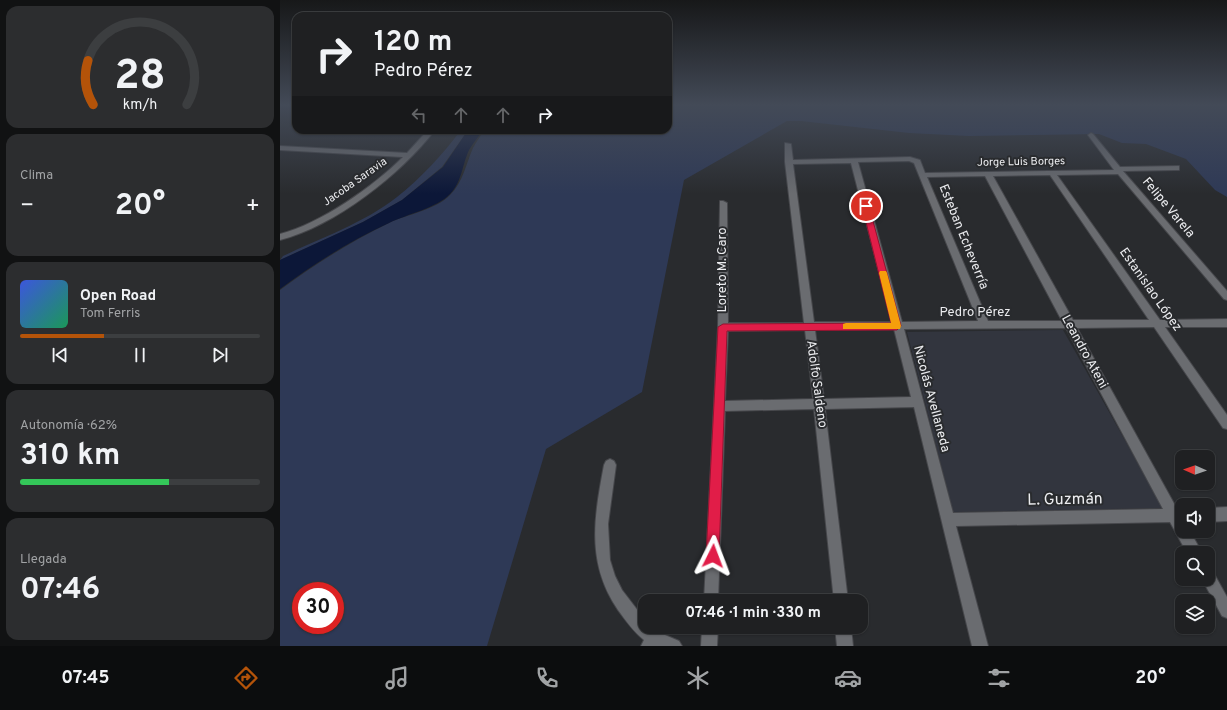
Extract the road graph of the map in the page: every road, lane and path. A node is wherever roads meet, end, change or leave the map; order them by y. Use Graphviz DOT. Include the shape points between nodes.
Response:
graph roads {
  1 [pos="428,134"];
  2 [pos="1091,135"];
  3 [pos="787,144"];
  4 [pos="280,148"];
  5 [pos="289,149"];
  6 [pos="408,155"];
  7 [pos="280,156"];
  8 [pos="854,160"];
  9 [pos="789,162"];
  10 [pos="1176,168"];
  11 [pos="1119,170"];
  12 [pos="1051,172"];
  13 [pos="987,173"];
  14 [pos="922,175"];
  15 [pos="724,203"];
  16 [pos="280,237"];
  17 [pos="1227,297"];
  18 [pos="1227,323"];
  19 [pos="1158,324"];
  20 [pos="1069,325"];
  21 [pos="808,326"];
  22 [pos="897,326"];
  23 [pos="985,326"];
  24 [pos="723,327"];
  25 [pos="918,402"];
  26 [pos="819,404"];
  27 [pos="720,406"];
  28 [pos="1227,424"];
  29 [pos="610,465"];
  30 [pos="1175,510"];
  31 [pos="1227,514"];
  32 [pos="1175,515"];
  33 [pos="1215,515"];
  34 [pos="949,520"];
  35 [pos="1213,586"];
  36 [pos="711,594"];
  37 [pos="839,594"];
  38 [pos="1227,611"];
  39 [pos="710,634"];
  40 [pos="844,634"];
  41 [pos="653,644"];
  42 [pos="674,646"];
  43 [pos="709,646"];
  44 [pos="845,646"];
  45 [pos="980,646"];
  1 -- 6 [label="street, Jacoba Saravia"];
  2 -- 11 [label="street, Felipe Varela"];
  3 -- 9 [label="street, Adolfo Saldeno"];
  4 -- 5 [label="street"];
  5 -- 6 [label="street"];
  5 -- 7 [label="street"];
  6 -- 16 [label="street, Jacoba Saravia" via="392,171 337,210 293,234"];
  8 -- 9 [label="street"];
  8 -- 14 [label="street, Esteban Echeverría" via="914,160"];
  8 -- 22 [label="street, Nicolás Avellaneda"];
  9 -- 21 [label="street, Adolfo Saldeno"];
  10 -- 11 [label="street, Jorge Luis Borges"];
  11 -- 12 [label="street, Jorge Luis Borges"];
  11 -- 17 [label="street, Felipe Varela"];
  12 -- 13 [label="street, Jorge Luis Borges"];
  12 -- 19 [label="street, Estanislao López"];
  13 -- 14 [label="street, Jorge Luis Borges"];
  13 -- 20 [label="street, Leandro Ateni"];
  14 -- 23 [label="street, Esteban Echeverría"];
  15 -- 24 [label="street, Loreto M. Caro"];
  18 -- 19 [label="street, Pedro Pérez"];
  19 -- 20 [label="street, Pedro Pérez"];
  19 -- 28 [label="street, Estanislao López"];
  20 -- 23 [label="street, Pedro Pérez"];
  20 -- 30 [label="street, Leandro Ateni"];
  21 -- 22 [label="street, Pedro Pérez"];
  21 -- 24 [label="street, Pedro Pérez"];
  21 -- 26 [label="street, Adolfo Saldeno"];
  22 -- 23 [label="street, Pedro Pérez"];
  22 -- 25 [label="street, Nicolás Avellaneda"];
  24 -- 27 [label="street, Loreto M. Caro"];
  25 -- 26 [label="street"];
  25 -- 34 [label="street, Nicolás Avellaneda"];
  26 -- 27 [label="street"];
  26 -- 37 [label="street, Adolfo Saldeno"];
  27 -- 36 [label="street, Loreto M. Caro"];
  29 -- 41 [label="street" via="601,532 606,574 612,591"];
  31 -- 33 [label="street"];
  32 -- 34 [label="street, L. Guzmán"];
  34 -- 45 [label="street, Nicolás Avellaneda"];
  35 -- 38 [label="street"];
  39 -- 43 [label="street"];
  40 -- 44 [label="street"];
  41 -- 42 [label="street"];
}
